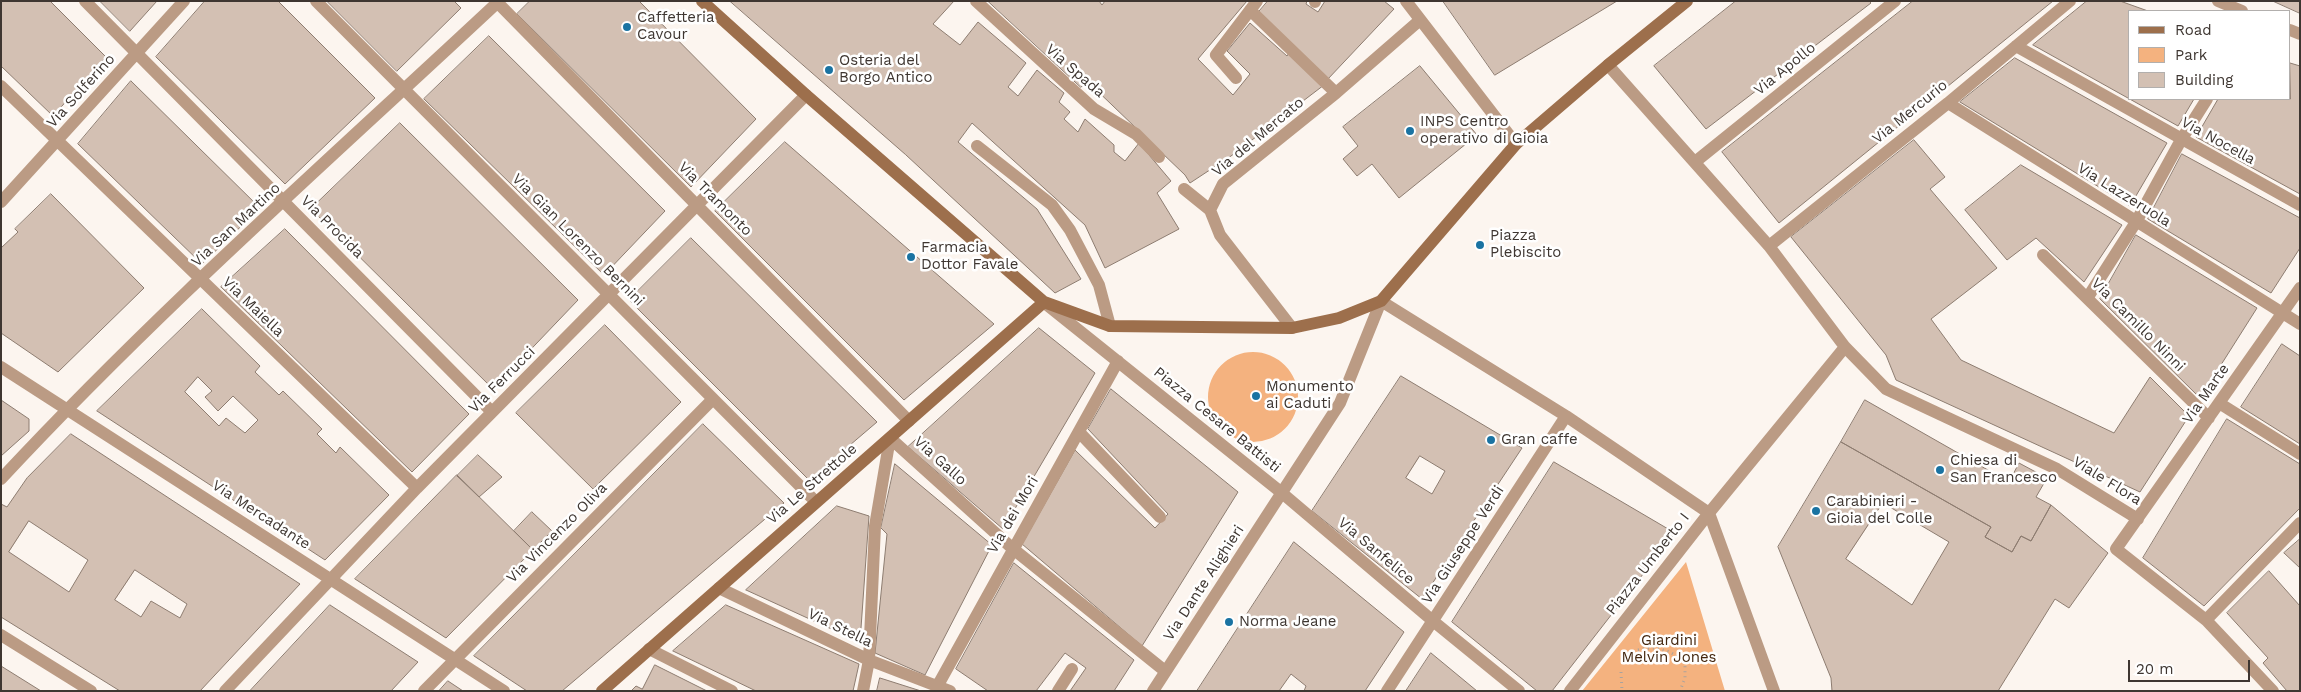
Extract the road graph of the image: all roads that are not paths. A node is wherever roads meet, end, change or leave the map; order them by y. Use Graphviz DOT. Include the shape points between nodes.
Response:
graph roads {
  1 [pos="85,1"];
  2 [pos="184,1"];
  3 [pos="316,1"];
  4 [pos="702,1"];
  5 [pos="976,1"];
  6 [pos="1406,1"];
  7 [pos="1687,1"];
  8 [pos="1895,1"];
  9 [pos="2070,1"];
  10 [pos="2218,1"];
  11 [pos="497,2"];
  12 [pos="1254,6"];
  13 [pos="2240,10"];
  14 [pos="1420,20"];
  15 [pos="2016,46"];
  16 [pos="137,54"];
  17 [pos="1608,65"];
  18 [pos="1236,78"];
  19 [pos="1,86"];
  20 [pos="404,89"];
  21 [pos="1336,93"];
  22 [pos="806,95"];
  23 [pos="2206,100"];
  24 [pos="1948,102"];
  25 [pos="58,140"];
  26 [pos="2181,140"];
  27 [pos="1516,144"];
  28 [pos="977,146"];
  29 [pos="1159,157"];
  30 [pos="1695,162"];
  31 [pos="1184,189"];
  32 [pos="1,202"];
  33 [pos="284,202"];
  34 [pos="698,204"];
  35 [pos="2300,205"];
  36 [pos="1210,210"];
  37 [pos="2136,222"];
  38 [pos="1769,246"];
  39 [pos="2043,255"];
  40 [pos="202,279"];
  41 [pos="2300,288"];
  42 [pos="609,295"];
  43 [pos="2088,297"];
  44 [pos="1381,301"];
  45 [pos="1044,302"];
  46 [pos="2283,313"];
  47 [pos="2300,324"];
  48 [pos="1110,326"];
  49 [pos="1292,328"];
  50 [pos="1845,347"];
  51 [pos="1118,361"];
  52 [pos="1,367"];
  53 [pos="713,399"];
  54 [pos="2220,403"];
  55 [pos="66,409"];
  56 [pos="492,412"];
  57 [pos="1566,416"];
  58 [pos="2209,418"];
  59 [pos="909,421"];
  60 [pos="1080,432"];
  61 [pos="890,438"];
  62 [pos="2300,454"];
  63 [pos="1,480"];
  64 [pos="417,488"];
  65 [pos="1282,493"];
  66 [pos="816,502"];
  67 [pos="1709,512"];
  68 [pos="1160,517"];
  69 [pos="2138,519"];
  70 [pos="2300,523"];
  71 [pos="1012,548"];
  72 [pos="331,580"];
  73 [pos="719,588"];
  74 [pos="2206,620"];
  75 [pos="1433,621"];
  76 [pos="1,635"];
  77 [pos="649,649"];
  78 [pos="455,659"];
  79 [pos="869,660"];
  80 [pos="1072,669"];
  81 [pos="1165,671"];
  82 [pos="938,685"];
  83 [pos="91,691"];
  84 [pos="225,691"];
  85 [pos="424,691"];
  86 [pos="504,691"];
  87 [pos="602,691"];
  88 [pos="732,691"];
  89 [pos="863,691"];
  90 [pos="950,691"];
  91 [pos="1058,691"];
  92 [pos="1153,691"];
  93 [pos="1387,691"];
  94 [pos="1519,691"];
  95 [pos="1570,691"];
  96 [pos="1774,691"];
  97 [pos="2274,691"];
  1 -- 16 [label="street, Via Procida"];
  2 -- 16 [label="street, Via Solferino"];
  3 -- 20 [label="street, Via Gian Lorenzo Bernini"];
  4 -- 22 [label="main road"];
  5 -- 29 [label="street, Via Spada" via="1094,110 1136,134"];
  6 -- 14 [label="street"];
  7 -- 17 [label="main road"];
  8 -- 30 [label="street, Via Apollo"];
  9 -- 15 [label="street, Via Mercurio"];
  10 -- 13 [label="street"];
  11 -- 20 [label="street, Via San Martino"];
  11 -- 34 [label="street, Via Tramonto"];
  12 -- 18 [label="street" via="1216,55"];
  12 -- 21 [label="street"];
  14 -- 21 [label="street, Via del Mercato"];
  14 -- 27 [label="street"];
  15 -- 24 [label="street, Via Mercurio"];
  15 -- 26 [label="street, Via Nocella"];
  16 -- 25 [label="street, Via Solferino"];
  16 -- 33 [label="street, Via Procida"];
  17 -- 27 [label="main road"];
  17 -- 30 [label="street"];
  19 -- 25 [label="street, Via Maiella"];
  20 -- 33 [label="street, Via San Martino"];
  20 -- 42 [label="street, Via Gian Lorenzo Bernini"];
  21 -- 36 [label="street, Via del Mercato" via="1223,184"];
  22 -- 34 [label="street, Via Ferrucci"];
  22 -- 45 [label="main road"];
  23 -- 26 [label="street"];
  24 -- 37 [label="street, Via Lazzeruola"];
  24 -- 38 [label="street, Via Mercurio"];
  25 -- 32 [label="street, Via Solferino"];
  25 -- 40 [label="street, Via Maiella"];
  26 -- 35 [label="street, Via Nocella"];
  26 -- 37 [label="street"];
  27 -- 44 [label="main road"];
  28 -- 48 [label="street" via="1052,205 1070,230 1099,285"];
  30 -- 38 [label="street"];
  31 -- 36 [label="street"];
  33 -- 40 [label="street, Via San Martino"];
  33 -- 56 [label="street, Via Procida"];
  34 -- 42 [label="street, Via Ferrucci"];
  34 -- 59 [label="street, Via Tramonto"];
  36 -- 49 [label="street" via="1220,235"];
  37 -- 43 [label="street"];
  37 -- 46 [label="street, Via Lazzeruola"];
  38 -- 50 [label="street"];
  39 -- 43 [label="street, Via Camillo Ninni"];
  40 -- 55 [label="street, Via San Martino"];
  40 -- 64 [label="street, Via Maiella"];
  41 -- 46 [label="street, Via Marte"];
  42 -- 53 [label="street, Via Gian Lorenzo Bernini"];
  42 -- 56 [label="street, Via Ferrucci"];
  43 -- 58 [label="street, Via Camillo Ninni"];
  44 -- 49 [label="main road" via="1339,318"];
  44 -- 57 [label="street"];
  44 -- 65 [label="street, Piazza Cesare Battisti" via="1340,403"];
  45 -- 48 [label="main road"];
  45 -- 51 [label="street, Piazza Cesare Battisti"];
  45 -- 59 [label="main road, Via Le Strettole"];
  46 -- 47 [label="street, Via Lazzeruola"];
  46 -- 54 [label="street, Via Marte"];
  48 -- 49 [label="main road"];
  50 -- 67 [label="street"];
  50 -- 69 [label="street, Viale Flora" via="1886,388 2057,469"];
  51 -- 60 [label="street, Via dei Mori"];
  51 -- 65 [label="street, Piazza Cesare Battisti"];
  52 -- 55 [label="street, Via Mercadante"];
  53 -- 66 [label="street, Via Gian Lorenzo Bernini"];
  53 -- 78 [label="street, Via Vincenzo Oliva"];
  54 -- 58 [label="street, Via Marte"];
  54 -- 62 [label="street"];
  55 -- 63 [label="street, Via San Martino"];
  55 -- 72 [label="street, Via Mercadante"];
  56 -- 64 [label="street, Via Ferrucci"];
  57 -- 67 [label="street"];
  57 -- 75 [label="street, Via Giuseppe Verdi"];
  58 -- 69 [label="street, Via Marte"];
  59 -- 61 [label="main road, Via Le Strettole"];
  60 -- 68 [label="street"];
  60 -- 71 [label="street, Via dei Mori"];
  61 -- 66 [label="main road, Via Le Strettole"];
  61 -- 71 [label="street, Via Gallo"];
  61 -- 79 [label="street, Via Gallo" via="875,526"];
  64 -- 72 [label="street, Via Ferrucci"];
  65 -- 75 [label="street, Via Sanfelice"];
  65 -- 81 [label="street, Via Dante Alighieri"];
  66 -- 73 [label="main road, Via Le Strettole"];
  67 -- 95 [label="street, Piazza Umberto I"];
  67 -- 96 [label="street, Piazza Umberto I"];
  69 -- 74 [label="street, Viale Flora" via="2116,549"];
  70 -- 74 [label="street"];
  71 -- 81 [label="street, Via Gallo"];
  71 -- 82 [label="street, Via dei Mori"];
  72 -- 78 [label="street, Via Mercadante"];
  72 -- 84 [label="street, Via Ferrucci"];
  73 -- 77 [label="main road, Via Le Strettole"];
  73 -- 79 [label="street, Via Stella"];
  74 -- 97 [label="street, Viale Flora"];
  75 -- 93 [label="street, Via Giuseppe Verdi"];
  75 -- 94 [label="street, Via Sanfelice"];
  76 -- 83 [label="street"];
  77 -- 87 [label="main road, Via Le Strettole"];
  77 -- 88 [label="street"];
  78 -- 85 [label="street, Via Vincenzo Oliva"];
  78 -- 86 [label="street, Via Mercadante"];
  79 -- 82 [label="street, Via Stella"];
  79 -- 89 [label="street, Via Gallo"];
  80 -- 91 [label="street"];
  81 -- 92 [label="street, Via Dante Alighieri"];
  82 -- 90 [label="street, Via Stella"];
}
